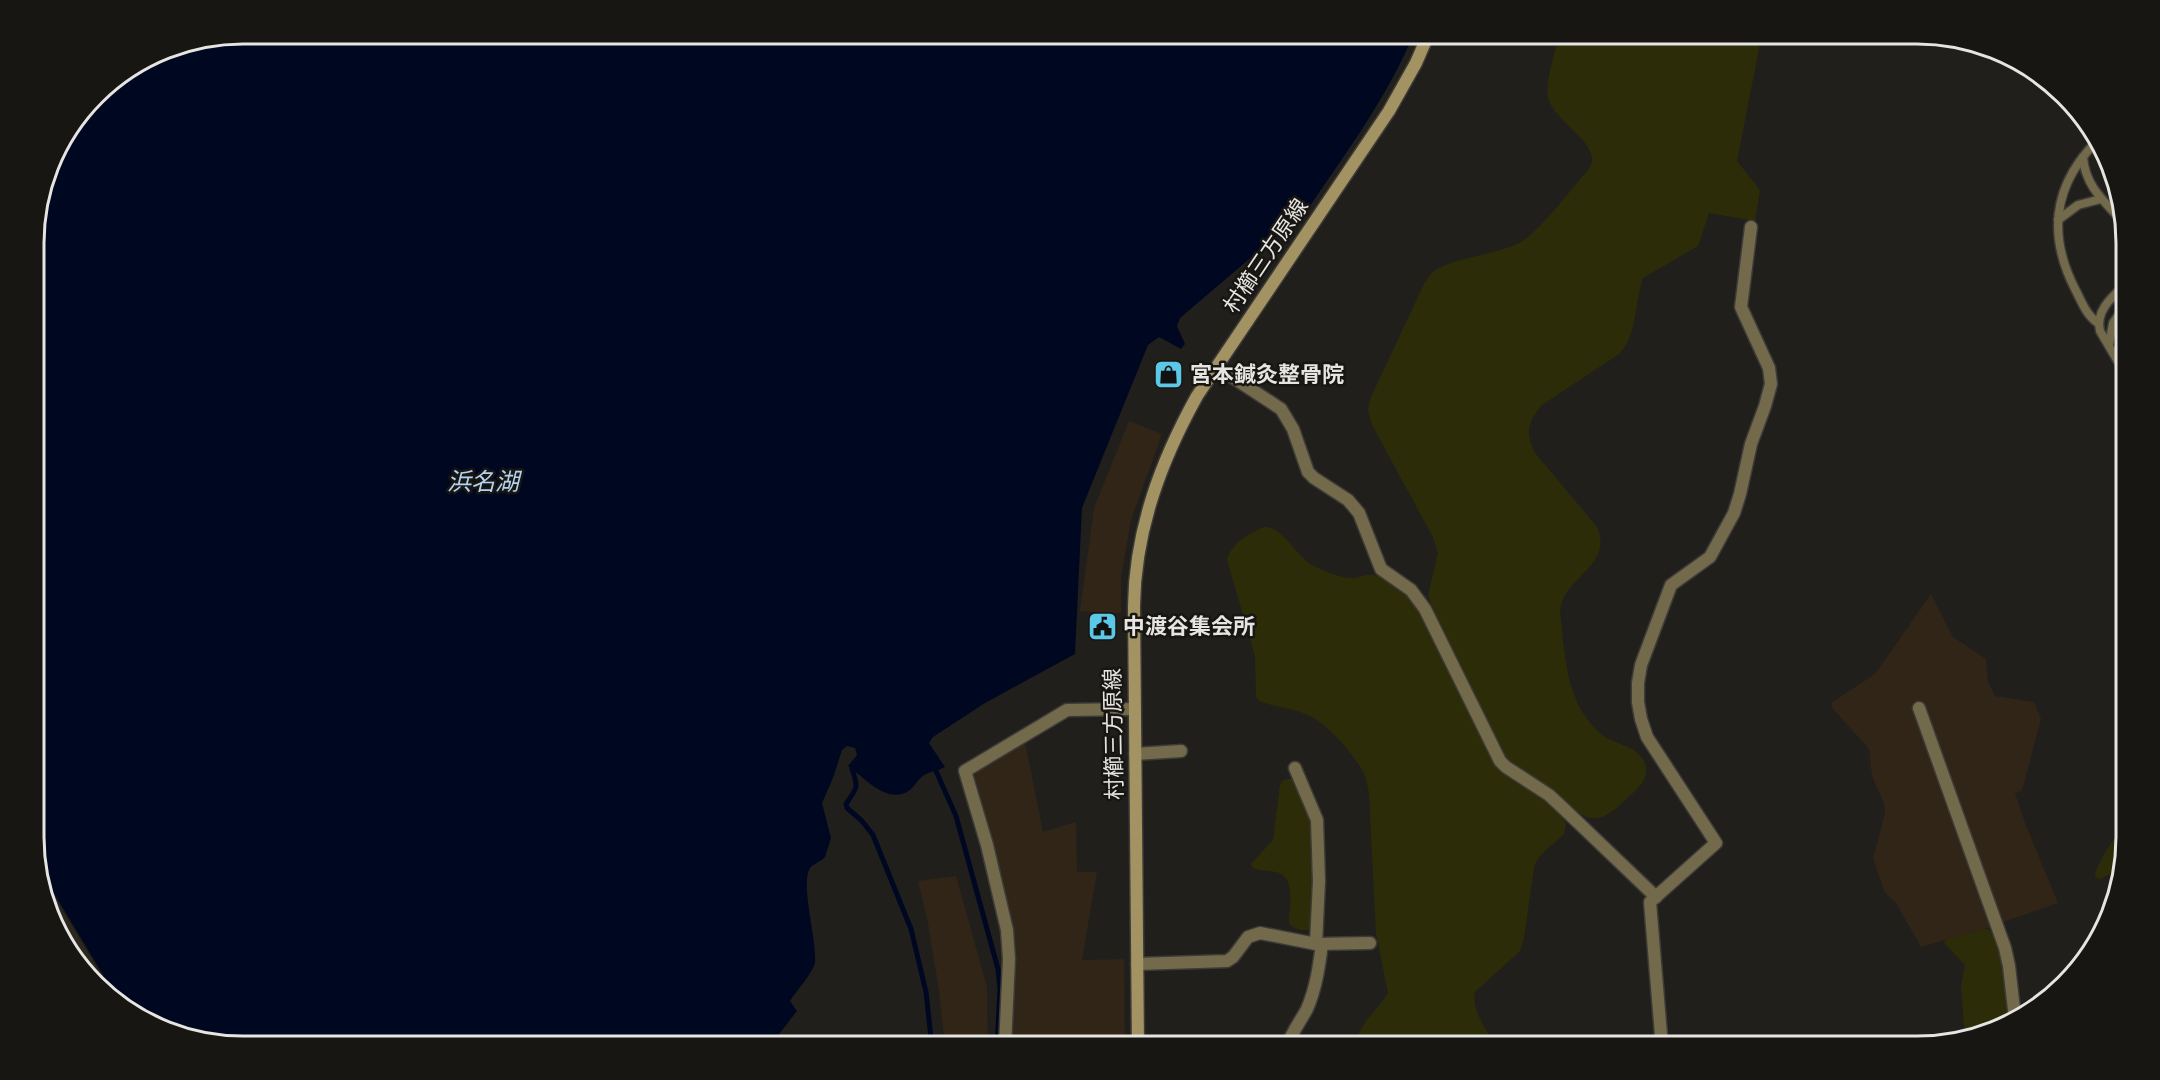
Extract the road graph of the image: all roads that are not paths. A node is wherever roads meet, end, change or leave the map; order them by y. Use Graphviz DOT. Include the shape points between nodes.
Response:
graph roads {
  1 [pos="1424,44"];
  2 [pos="2092,147"];
  3 [pos="2083,158"];
  4 [pos="2101,199"];
  5 [pos="2115,213"];
  6 [pos="2058,220"];
  7 [pos="1750,227"];
  8 [pos="2116,295"];
  9 [pos="2116,318"];
  10 [pos="2098,323"];
  11 [pos="2109,345"];
  12 [pos="2116,357"];
  13 [pos="1217,367"];
  14 [pos="1919,708"];
  15 [pos="1135,709"];
  16 [pos="1181,751"];
  17 [pos="1135,754"];
  18 [pos="1295,768"];
  19 [pos="1656,897"];
  20 [pos="1319,944"];
  21 [pos="1370,944"];
  22 [pos="1137,964"];
  23 [pos="2014,1011"];
  24 [pos="1005,1036"];
  25 [pos="1138,1036"];
  26 [pos="1291,1036"];
  27 [pos="1661,1036"];
  1 -- 13 [label="main road, 村櫛三方原線" via="1389,111"];
  2 -- 3 [label="lane"];
  3 -- 4 [label="lane" via="2088,180"];
  3 -- 6 [label="lane" via="2065,187"];
  4 -- 5 [label="lane"];
  4 -- 6 [label="lane" via="2078,205"];
  6 -- 10 [label="lane" via="2060,254 2068,275 2090,317"];
  7 -- 19 [label="street" via="1741,307 1769,368 1768,397 1751,444 1734,513 1710,557 1671,585 1638,683 1638,702 1647,736 1716,843"];
  8 -- 10 [label="lane" via="2105,306"];
  9 -- 11 [label="lane"];
  10 -- 11 [label="lane"];
  11 -- 12 [label="lane"];
  13 -- 15 [label="main road, 村櫛三方原線" via="1172,445 1144,524 1134,578"];
  13 -- 19 [label="street" via="1281,409 1293,429 1308,472 1348,500 1359,513 1381,568 1411,590 1425,609 1500,761 1548,795"];
  14 -- 23 [label="street" via="2005,948"];
  15 -- 17 [label="main road, 村櫛三方原線"];
  15 -- 24 [label="street" via="1067,710 965,771 987,845 990,885 1008,945"];
  16 -- 17 [label="street"];
  17 -- 22 [label="main road, 村櫛三方原線"];
  18 -- 20 [label="street" via="1317,820"];
  19 -- 27 [label="street" via="1650,902"];
  20 -- 21 [label="street"];
  20 -- 22 [label="street" via="1260,933 1248,937 1227,961"];
  20 -- 26 [label="street" via="1314,989"];
  22 -- 25 [label="main road, 村櫛三方原線"];
}
